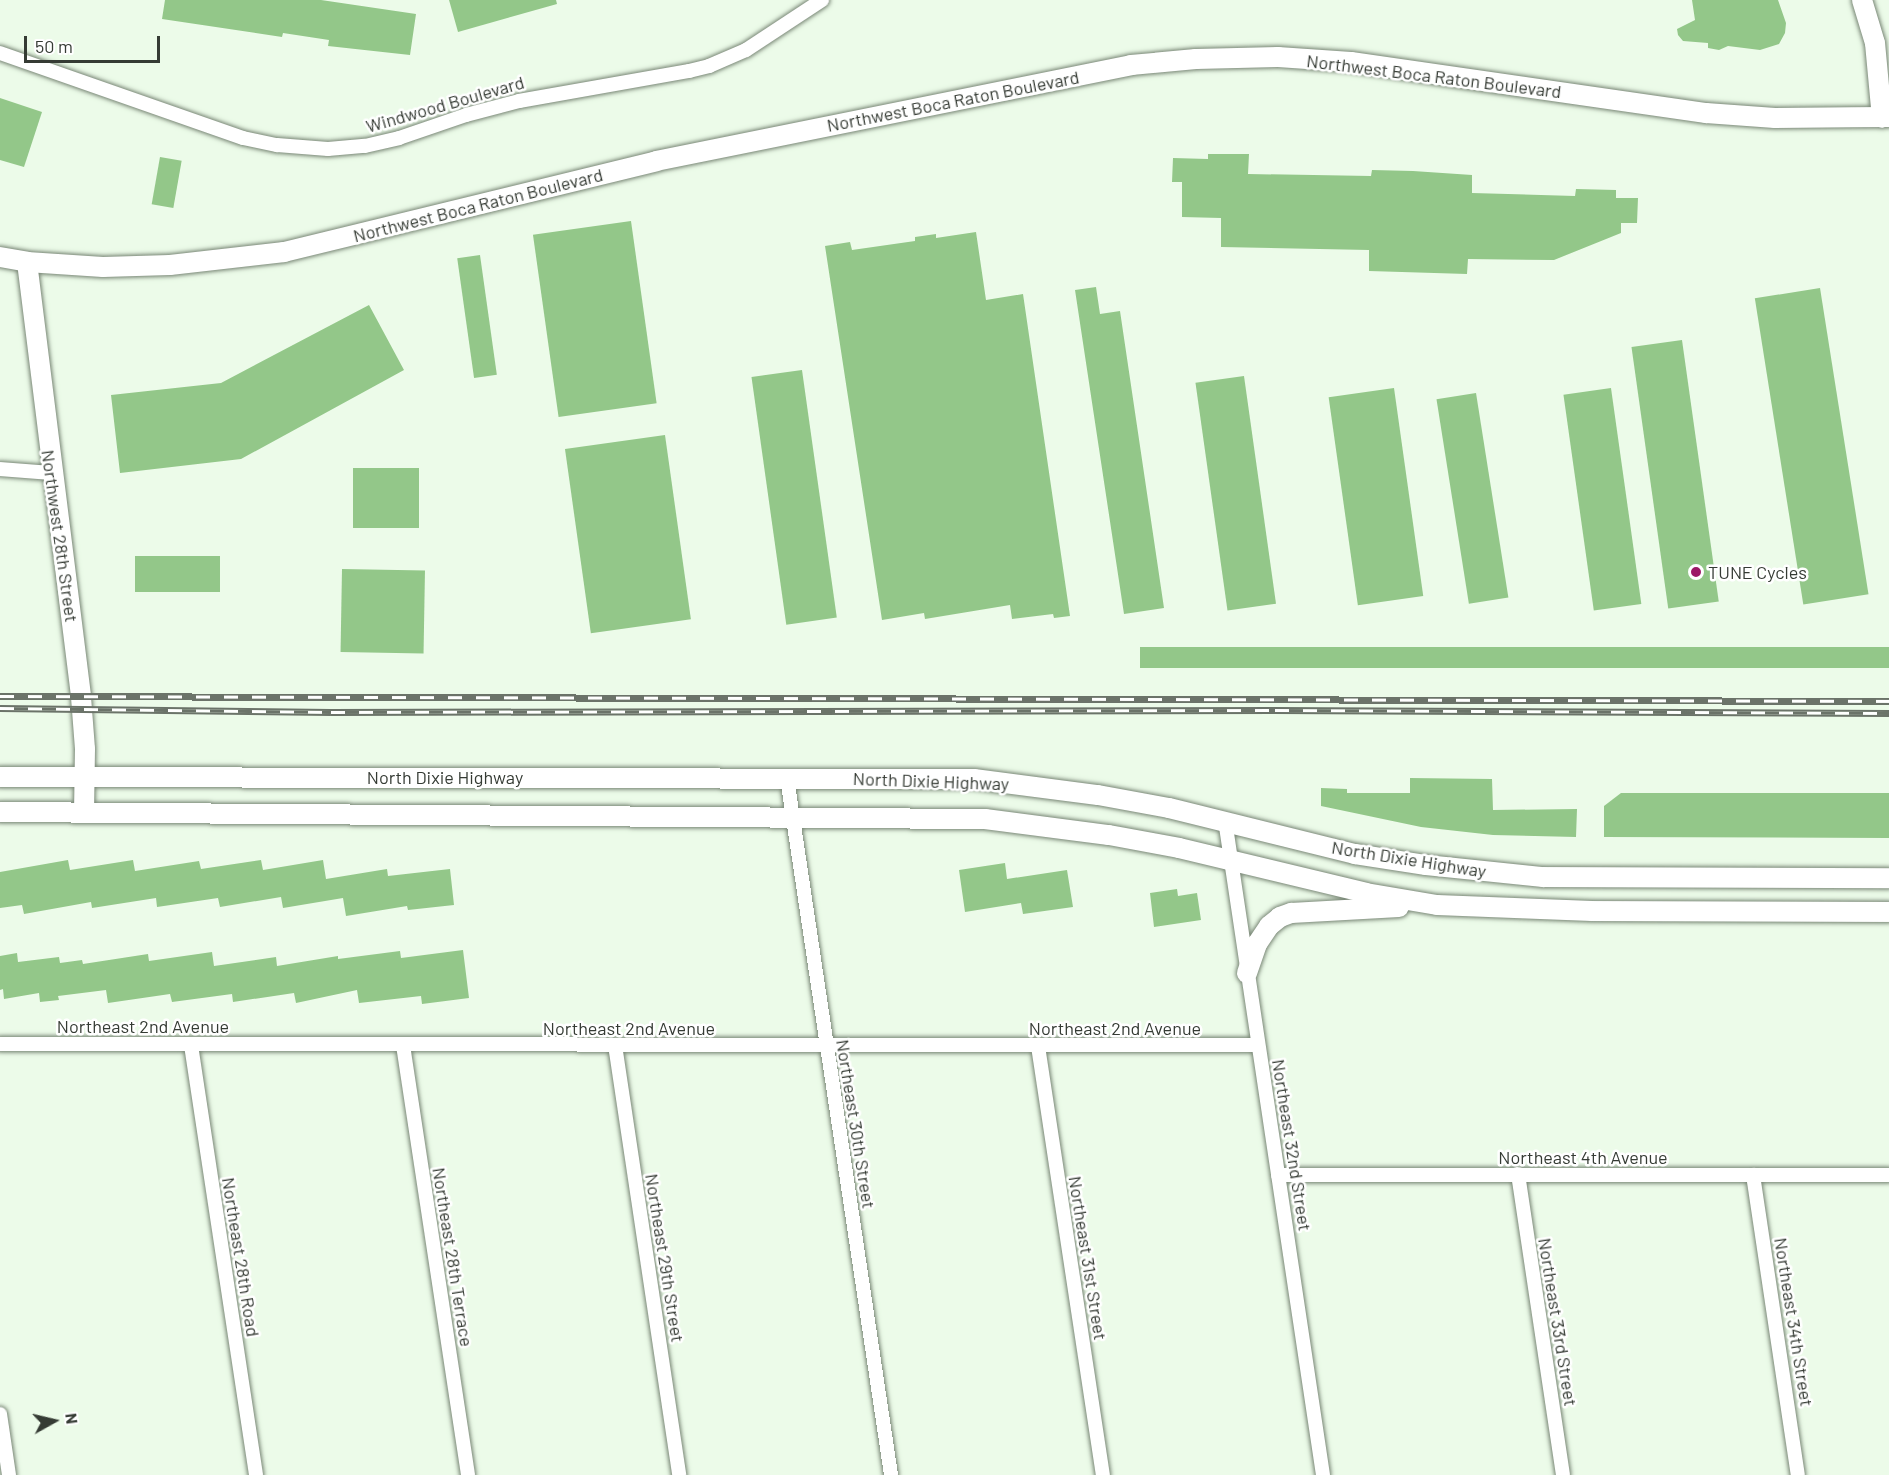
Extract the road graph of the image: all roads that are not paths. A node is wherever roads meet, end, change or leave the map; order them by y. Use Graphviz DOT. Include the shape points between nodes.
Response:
graph roads {
  1 [pos="822,0"];
  2 [pos="1862,0"];
  3 [pos="0,53"];
  4 [pos="1886,117"];
  5 [pos="0,257"];
  6 [pos="27,262"];
  7 [pos="0,469"];
  8 [pos="51,473"];
  9 [pos="0,777"];
  10 [pos="85,777"];
  11 [pos="788,778"];
  12 [pos="84,811"];
  13 [pos="0,812"];
  14 [pos="793,817"];
  15 [pos="1225,820"];
  16 [pos="1230,859"];
  17 [pos="1889,878"];
  18 [pos="1437,905"];
  19 [pos="1889,912"];
  20 [pos="1247,973"];
  21 [pos="0,1044"];
  22 [pos="191,1045"];
  23 [pos="403,1045"];
  24 [pos="1258,1045"];
  25 [pos="615,1046"];
  26 [pos="826,1046"];
  27 [pos="1038,1046"];
  28 [pos="1518,1174"];
  29 [pos="1278,1175"];
  30 [pos="1753,1175"];
  31 [pos="1889,1175"];
  32 [pos="0,1414"];
  33 [pos="1,1430"];
  34 [pos="9,1475"];
  35 [pos="256,1475"];
  36 [pos="468,1475"];
  37 [pos="679,1475"];
  38 [pos="891,1475"];
  39 [pos="1103,1475"];
  40 [pos="1323,1475"];
  41 [pos="1563,1475"];
  42 [pos="1798,1475"];
  1 -- 3 [label="street, Windwood Boulevard" via="746,50 699,69 519,100 399,138 328,149 243,138"];
  2 -- 4 [label="main road" via="1875,43"];
  4 -- 6 [label="main road, Northwest Boca Raton Boulevard" via="1774,118 1706,113 1351,62 1278,57 1131,64 656,161 284,252 170,265 103,267"];
  5 -- 6 [label="main road, Northwest Boca Raton Boulevard"];
  6 -- 8 [label="main road, Northwest 28th Street"];
  7 -- 8 [label="street"];
  8 -- 10 [label="main road, Northwest 28th Street" via="81,697"];
  9 -- 10 [label="main road, North Dixie Highway"];
  10 -- 11 [label="main road, North Dixie Highway"];
  10 -- 12 [label="main road, Northwest 28th Street"];
  11 -- 14 [label="street, Northeast 30th Street"];
  11 -- 15 [label="main road, North Dixie Highway" via="974,779 1098,795"];
  12 -- 13 [label="main road, North Dixie Highway"];
  12 -- 14 [label="main road, North Dixie Highway"];
  14 -- 16 [label="main road, North Dixie Highway" via="985,819 1109,835"];
  14 -- 26 [label="street, Northeast 30th Street"];
  15 -- 16 [label="street, Northeast 32nd Street"];
  15 -- 17 [label="main road, North Dixie Highway" via="1355,854 1544,877"];
  16 -- 18 [label="main road, North Dixie Highway" via="1366,893"];
  16 -- 20 [label="street, Northeast 32nd Street"];
  18 -- 19 [label="main road, North Dixie Highway"];
  18 -- 20 [label="main road" via="1291,913 1269,926 1257,944"];
  20 -- 24 [label="street, Northeast 32nd Street"];
  21 -- 22 [label="street, Northeast 2nd Avenue"];
  22 -- 23 [label="street, Northeast 2nd Avenue"];
  22 -- 35 [label="street, Northeast 28th Road"];
  23 -- 25 [label="street, Northeast 2nd Avenue"];
  23 -- 36 [label="street, Northeast 28th Terrace"];
  24 -- 27 [label="street, Northeast 2nd Avenue"];
  24 -- 29 [label="street, Northeast 32nd Street"];
  25 -- 26 [label="street, Northeast 2nd Avenue"];
  25 -- 37 [label="street, Northeast 29th Street"];
  26 -- 27 [label="street, Northeast 2nd Avenue"];
  26 -- 38 [label="street, Northeast 30th Street"];
  27 -- 39 [label="street, Northeast 31st Street"];
  28 -- 29 [label="street, Northeast 4th Avenue"];
  28 -- 30 [label="street, Northeast 4th Avenue"];
  28 -- 41 [label="street, Northeast 33rd Street"];
  29 -- 40 [label="street, Northeast 32nd Street"];
  30 -- 31 [label="street, Northeast 4th Avenue"];
  30 -- 42 [label="street, Northeast 34th Street"];
  32 -- 33 [label="street"];
  33 -- 34 [label="street"];
}
